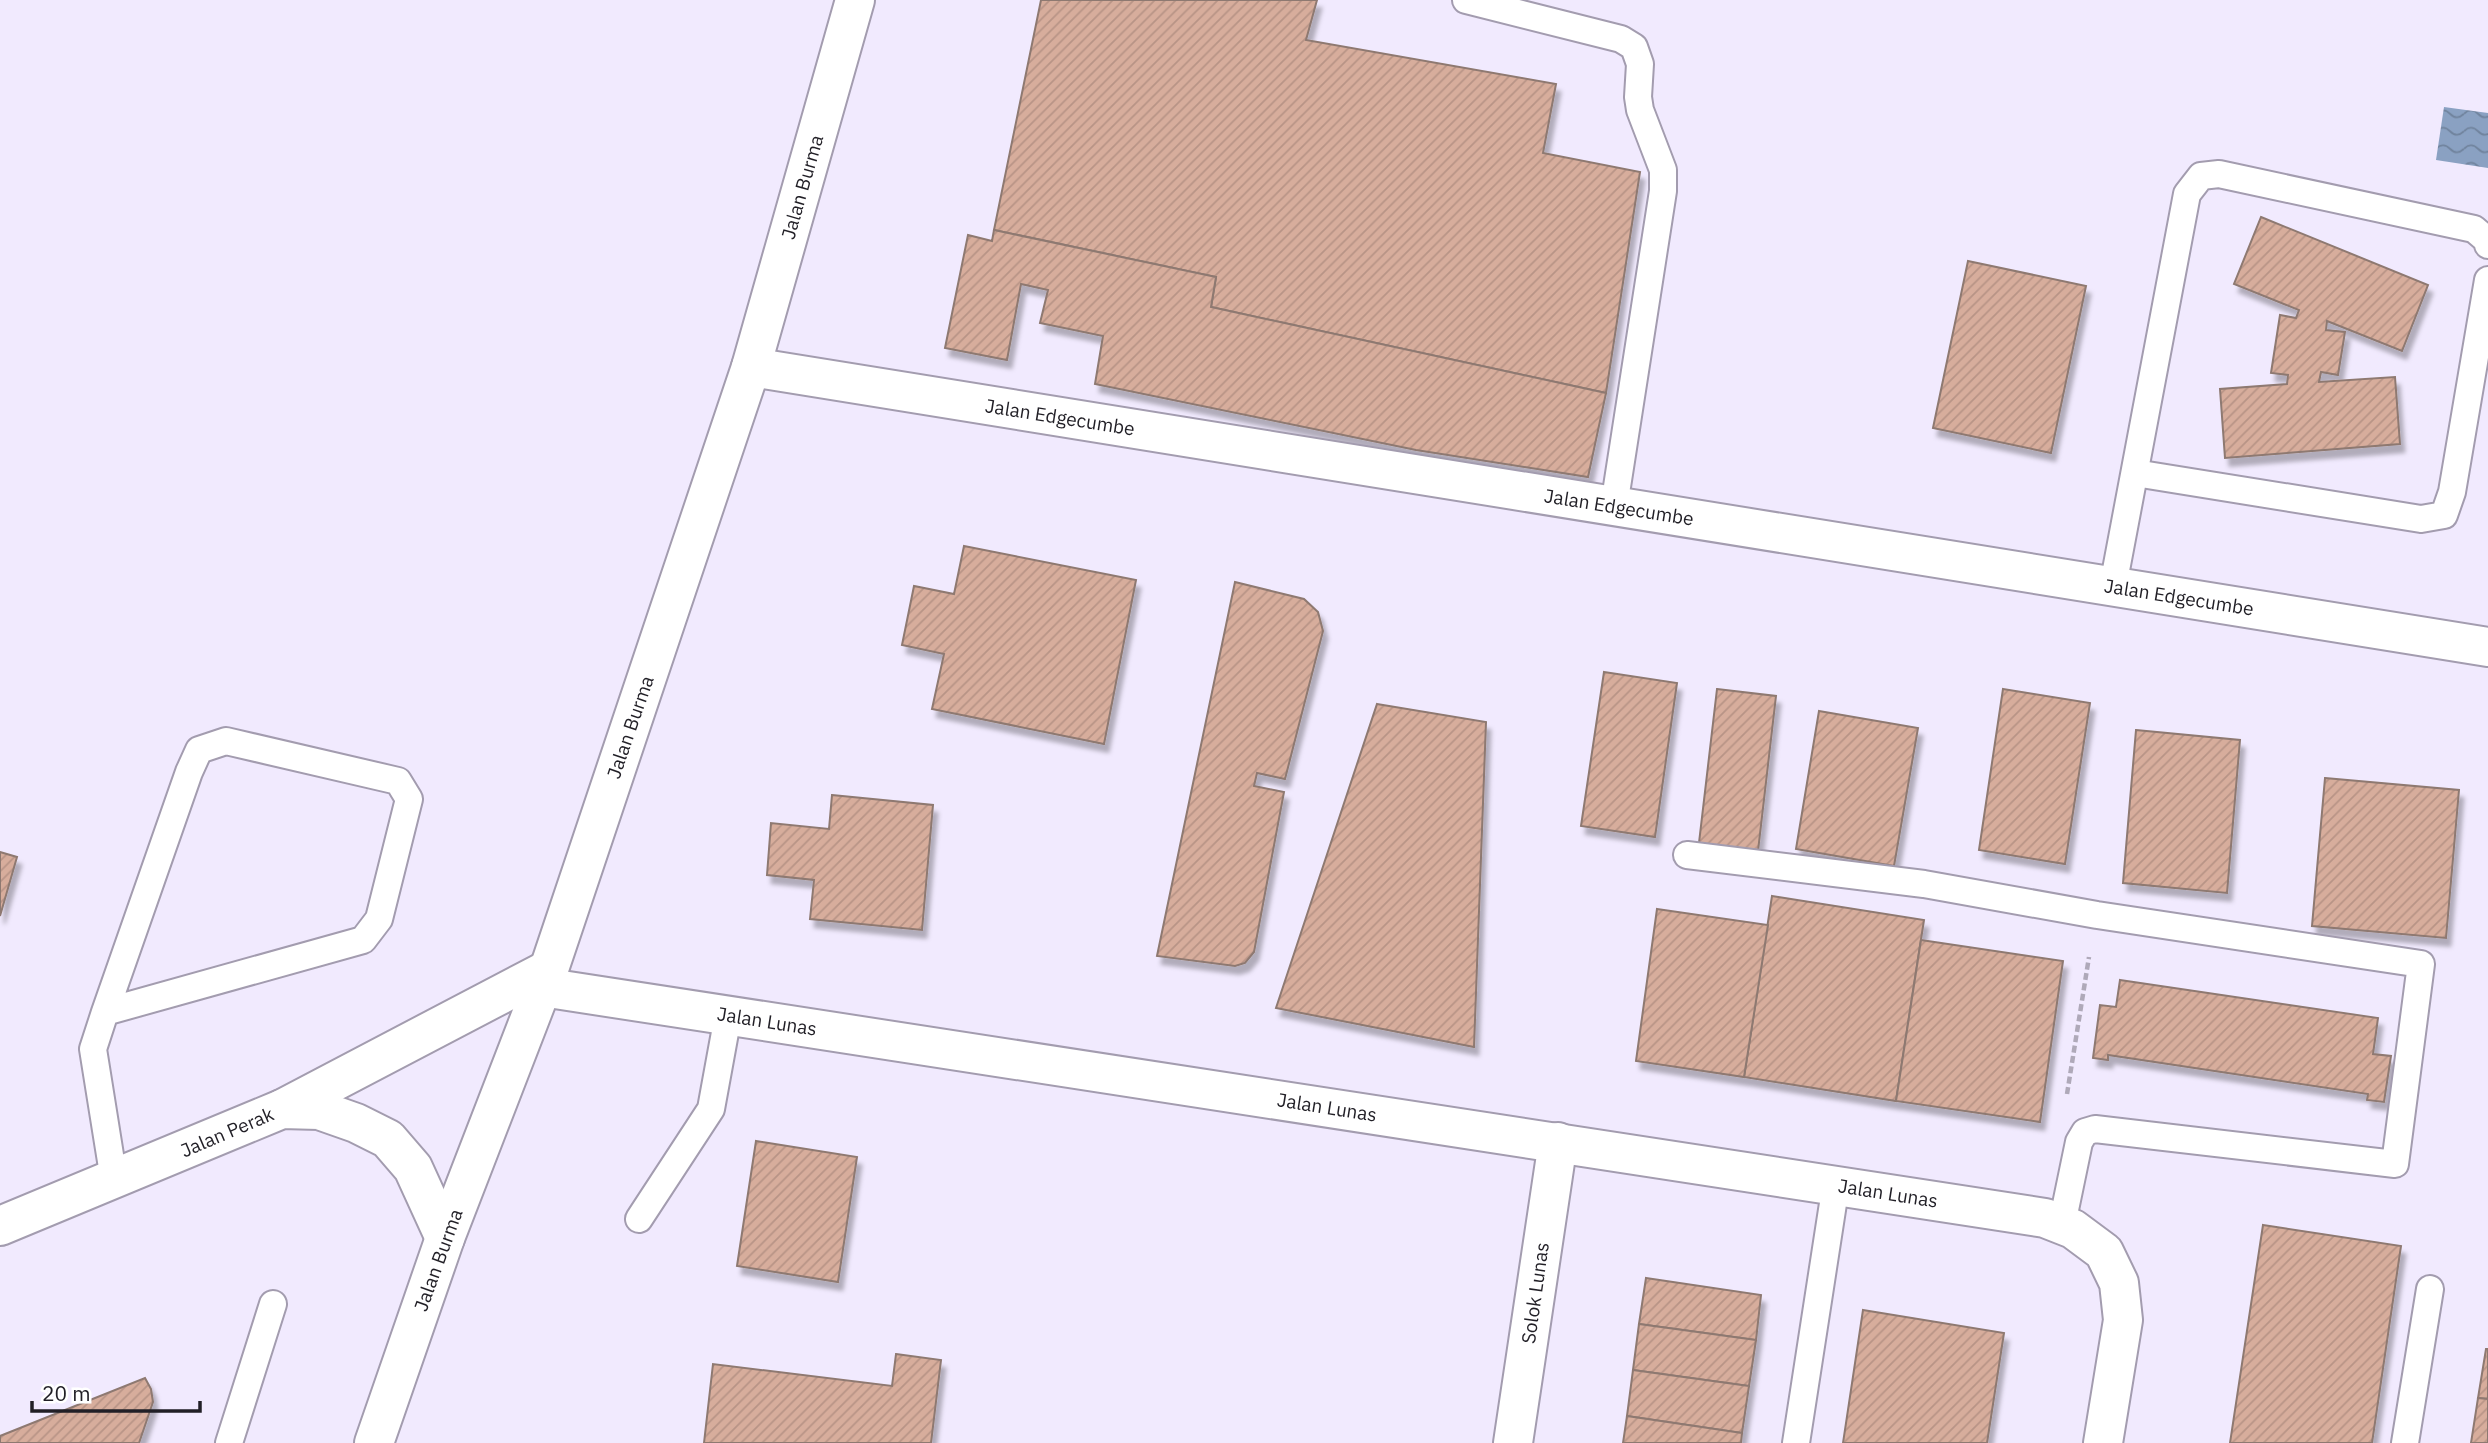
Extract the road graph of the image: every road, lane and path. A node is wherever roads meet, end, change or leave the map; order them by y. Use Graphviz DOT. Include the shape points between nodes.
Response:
graph roads {
  1 [pos="855,0"];
  2 [pos="1466,0"];
  3 [pos="2488,245"];
  4 [pos="2488,280"];
  5 [pos="751,367"];
  6 [pos="2135,474"];
  7 [pos="1614,506"];
  8 [pos="2113,586"];
  9 [pos="2488,647"];
  10 [pos="1687,855"];
  11 [pos="2096,915"];
  12 [pos="545,978"];
  13 [pos="105,1012"];
  14 [pos="728,1016"];
  15 [pos="2074,1046"];
  16 [pos="282,1109"];
  17 [pos="1558,1142"];
  18 [pos="114,1180"];
  19 [pos="1836,1184"];
  20 [pos="639,1219"];
  21 [pos="2062,1224"];
  22 [pos="0,1226"];
  23 [pos="445,1238"];
  24 [pos="2430,1289"];
  25 [pos="273,1304"];
  26 [pos="229,1443"];
  27 [pos="374,1443"];
  28 [pos="1513,1443"];
  29 [pos="1796,1443"];
  30 [pos="2103,1443"];
  31 [pos="2405,1443"];
  1 -- 5 [label="street, Jalan Burma"];
  2 -- 7 [label="lane" via="1621,38 1634,47 1640,64 1640,110 1663,170 1663,191"];
  3 -- 6 [label="lane" via="2474,229 2219,174 2201,176 2187,194"];
  4 -- 6 [label="lane" via="2452,492 2444,515 2421,519"];
  5 -- 7 [label="street, Jalan Edgecumbe"];
  5 -- 12 [label="street, Jalan Burma"];
  6 -- 8 [label="lane"];
  7 -- 8 [label="street, Jalan Edgecumbe"];
  8 -- 9 [label="street, Jalan Edgecumbe"];
  10 -- 11 [label="lane" via="1924,884"];
  11 -- 15 [label="path"];
  11 -- 21 [label="lane" via="2421,964 2395,1164 2095,1129 2085,1132 2079,1142"];
  12 -- 14 [label="street, Jalan Lunas"];
  12 -- 16 [label="street"];
  12 -- 23 [label="street, Jalan Burma"];
  13 -- 13 [label="lane" via="199,750 226,741 398,781 409,799 379,919 363,940"];
  13 -- 18 [label="lane" via="93,1049"];
  14 -- 17 [label="street, Jalan Lunas"];
  14 -- 20 [label="lane" via="711,1109"];
  16 -- 18 [label="street, Jalan Perak"];
  16 -- 23 [label="street, Jalan Perak" via="319,1110 388,1139 413,1168"];
  17 -- 19 [label="street, Jalan Lunas"];
  17 -- 28 [label="street, Solok Lunas"];
  18 -- 22 [label="street, Jalan Perak"];
  19 -- 21 [label="street, Jalan Lunas"];
  19 -- 29 [label="lane"];
  21 -- 30 [label="street, Jalan Lunas" via="2104,1252 2119,1283 2123,1320"];
  23 -- 27 [label="street, Jalan Burma"];
  24 -- 31 [label="lane"];
  25 -- 26 [label="lane"];
}
